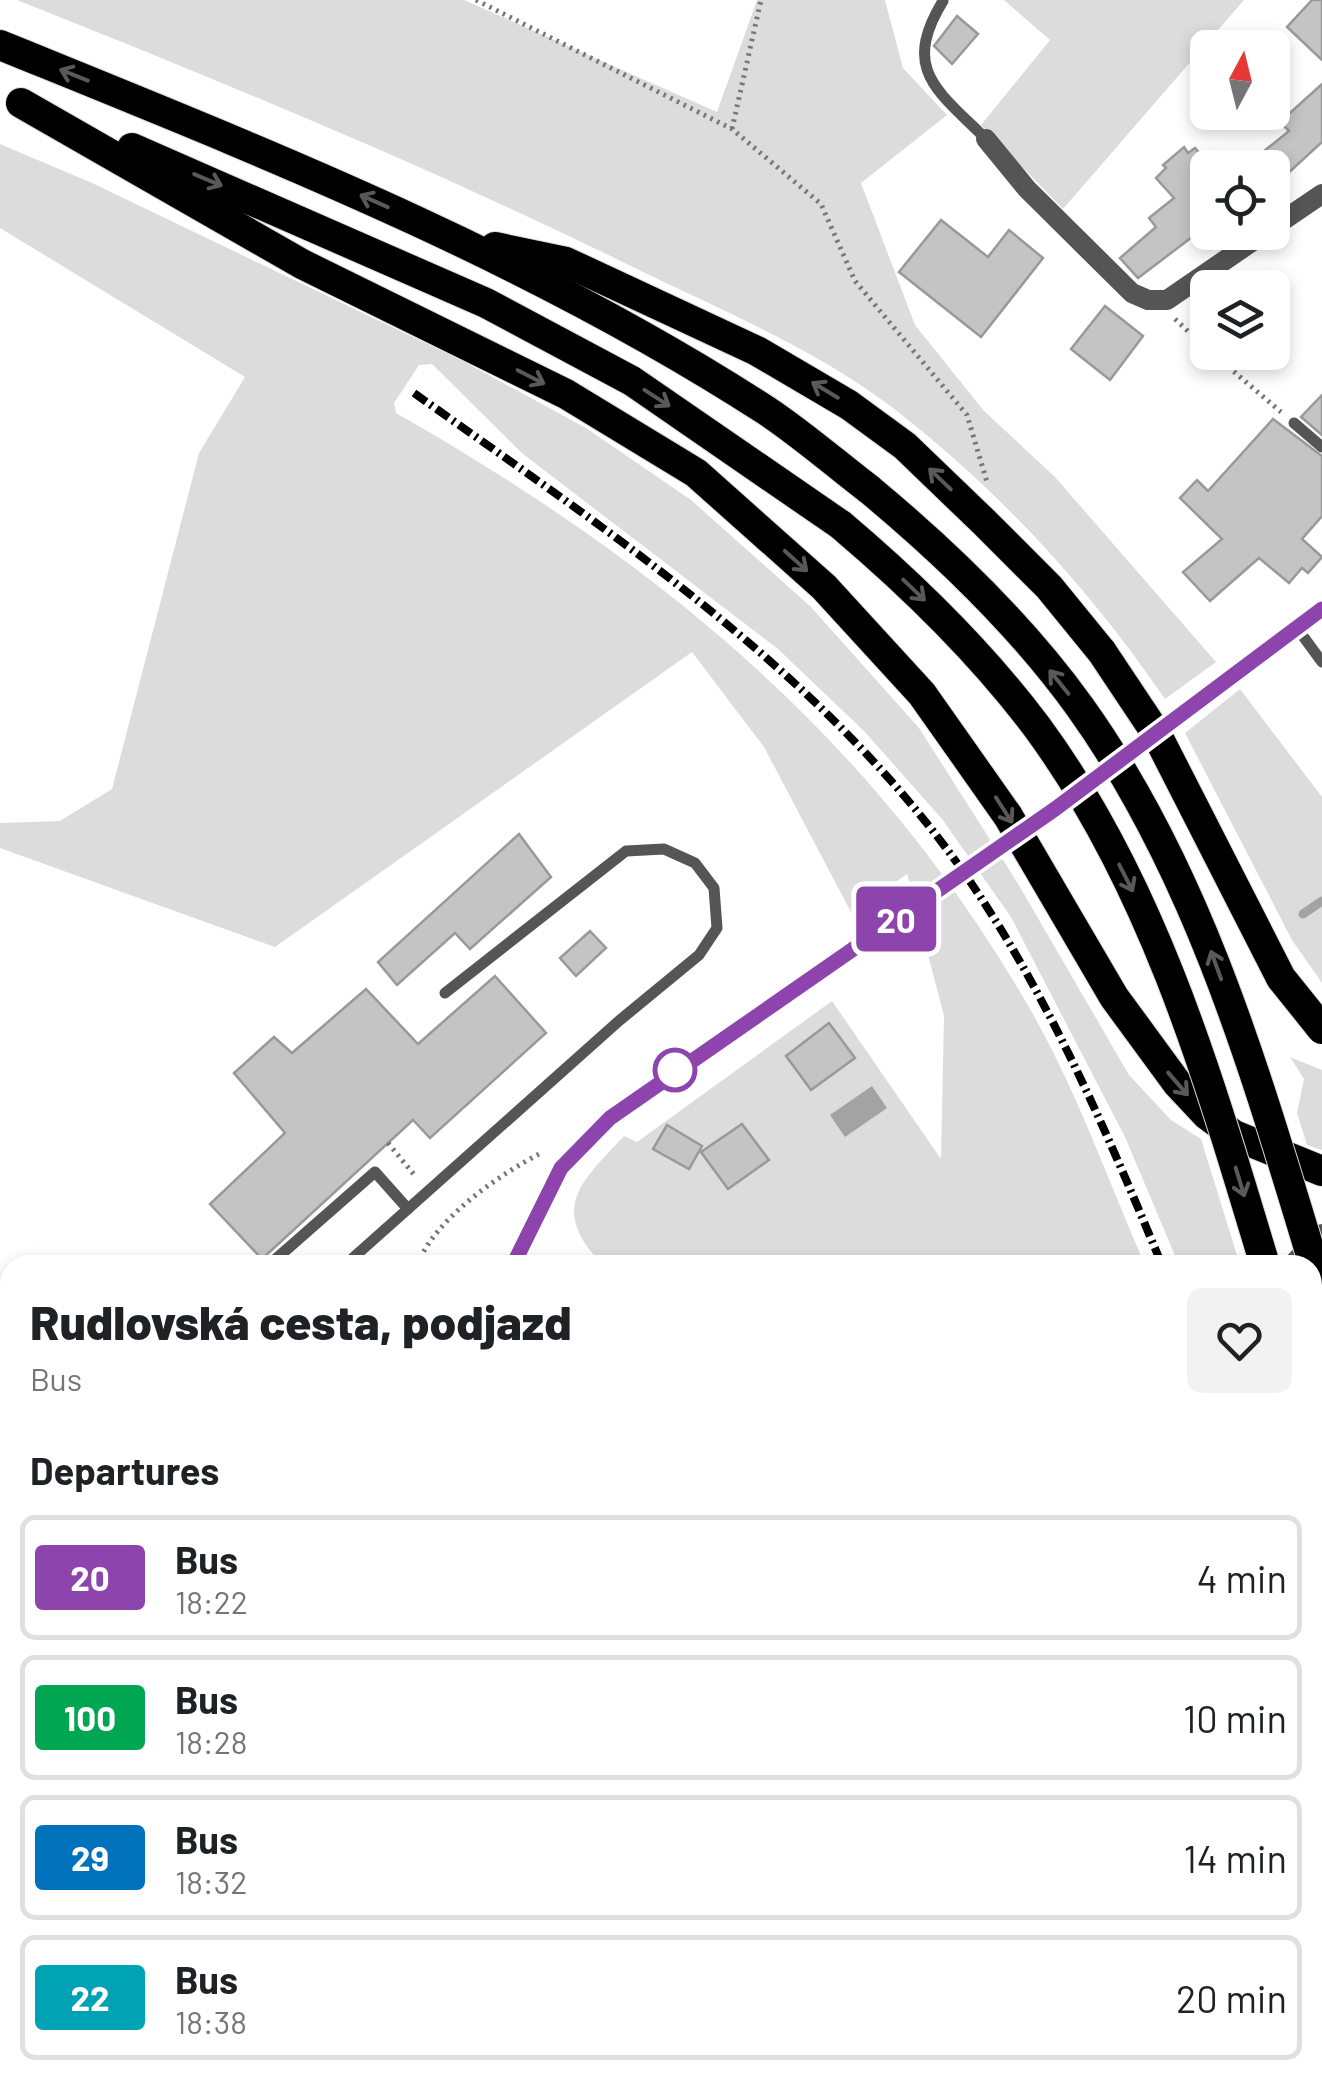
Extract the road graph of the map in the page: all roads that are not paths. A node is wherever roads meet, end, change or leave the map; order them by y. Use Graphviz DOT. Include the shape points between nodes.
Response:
graph roads {
  1 [pos="943,1"];
  2 [pos="0,44"];
  3 [pos="10,98"];
  4 [pos="986,139"];
  5 [pos="1322,194"];
  6 [pos="1290,216"];
  7 [pos="463,240"];
  8 [pos="1240,250"];
  9 [pos="1294,423"];
  10 [pos="1322,447"];
  11 [pos="1322,609"];
  12 [pos="1297,628"];
  13 [pos="1320,654"];
  14 [pos="1055,809"];
  15 [pos="913,908"];
  16 [pos="445,992"];
  17 [pos="1322,1029"];
  18 [pos="1322,1171"];
  19 [pos="408,1208"];
  20 [pos="1322,1234"];
  21 [pos="281,1255"];
  22 [pos="356,1255"];
  23 [pos="518,1255"];
  24 [pos="1262,1255"];
  25 [pos="1302,1255"];
  26 [pos="1311,1255"];
  1 -- 4 [label="lane" via="924,31 921,58 950,103"];
  7 -- 2 [label="highway, one-way"];
  3 -- 18 [label="highway, one-way, bridge" via="302,264 566,394 696,473 824,587 922,694 1008,816 1147,1047 1206,1116 1260,1149"];
  3 -- 24 [label="highway, one-way, bridge" via="486,302 632,382 841,525 901,578 990,668 1084,802 1167,964"];
  4 -- 8 [label="street" via="1060,222 1132,293 1148,300 1167,300"];
  5 -- 6 [label="street"];
  17 -- 7 [label="highway, one-way, bridge" via="1280,978 1156,733 1102,652 1048,586 905,446 850,405 757,352 566,262"];
  26 -- 7 [label="highway, one-way, bridge" via="1211,952 1127,779 1079,706 986,596 870,490 770,413"];
  9 -- 10 [label="lane"];
  11 -- 12 [label="street"];
  12 -- 13 [label="lane"];
  12 -- 14 [label="street"];
  15 -- 23 [label="street" via="610,1118 561,1168"];
  16 -- 19 [label="lane" via="626,852 664,849 696,863 714,888 716,928 699,955"];
  19 -- 21 [label="lane" via="375,1172"];
  19 -- 22 [label="lane"];
  20 -- 25 [label="street"];
}
